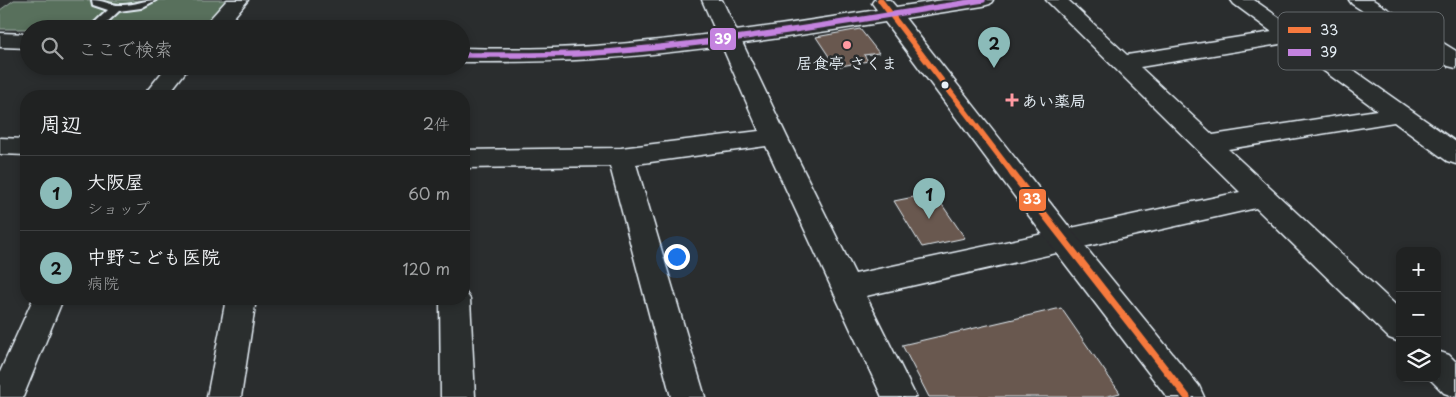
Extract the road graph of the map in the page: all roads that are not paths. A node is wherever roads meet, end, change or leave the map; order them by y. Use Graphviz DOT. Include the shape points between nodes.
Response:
graph roads {
  1 [pos="97,0"];
  2 [pos="151,0"];
  3 [pos="238,0"];
  4 [pos="712,0"];
  5 [pos="983,0"];
  6 [pos="1056,0"];
  7 [pos="1241,0"];
  8 [pos="1359,0"];
  9 [pos="885,7"];
  10 [pos="114,9"];
  11 [pos="1378,12"];
  12 [pos="102,20"];
  13 [pos="220,20"];
  14 [pos="1278,27"];
  15 [pos="730,38"];
  16 [pos="1278,38"];
  17 [pos="0,40"];
  18 [pos="20,41"];
  19 [pos="1444,53"];
  20 [pos="470,55"];
  21 [pos="1456,60"];
  22 [pos="1122,63"];
  23 [pos="1337,70"];
  24 [pos="172,75"];
  25 [pos="160,90"];
  26 [pos="1398,114"];
  27 [pos="774,137"];
  28 [pos="1206,144"];
  29 [pos="0,146"];
  30 [pos="20,147"];
  31 [pos="1456,155"];
  32 [pos="621,157"];
  33 [pos="470,159"];
  34 [pos="1261,196"];
  35 [pos="1063,240"];
  36 [pos="847,288"];
  37 [pos="45,305"];
  38 [pos="241,305"];
  39 [pos="455,305"];
  40 [pos="1396,325"];
  41 [pos="1441,369"];
  42 [pos="1456,383"];
  43 [pos="6,397"];
  44 [pos="224,397"];
  45 [pos="458,397"];
  46 [pos="688,397"];
  47 [pos="899,397"];
  48 [pos="1187,397"];
  1 -- 10 [label="lane"];
  2 -- 10 [label="lane"];
  3 -- 13 [label="street"];
  4 -- 15 [label="street"];
  5 -- 9 [label="street"];
  6 -- 22 [label="street"];
  7 -- 14 [label="street"];
  8 -- 11 [label="street"];
  9 -- 15 [label="street"];
  9 -- 35 [label="street"];
  10 -- 12 [label="lane"];
  15 -- 20 [label="street" via="580,54"];
  15 -- 27 [label="street"];
  16 -- 22 [label="street"];
  17 -- 18 [label="street"];
  19 -- 21 [label="street"];
  22 -- 28 [label="street"];
  23 -- 26 [label="street"];
  24 -- 25 [label="street"];
  26 -- 28 [label="street"];
  26 -- 31 [label="street"];
  27 -- 32 [label="street"];
  27 -- 36 [label="street"];
  28 -- 34 [label="street"];
  29 -- 30 [label="street"];
  32 -- 33 [label="street"];
  32 -- 46 [label="street"];
  34 -- 35 [label="street"];
  34 -- 40 [label="street"];
  35 -- 36 [label="street"];
  35 -- 48 [label="street"];
  36 -- 47 [label="street"];
  37 -- 43 [label="street"];
  38 -- 44 [label="street"];
  39 -- 45 [label="street"];
  41 -- 42 [label="street"];
}
